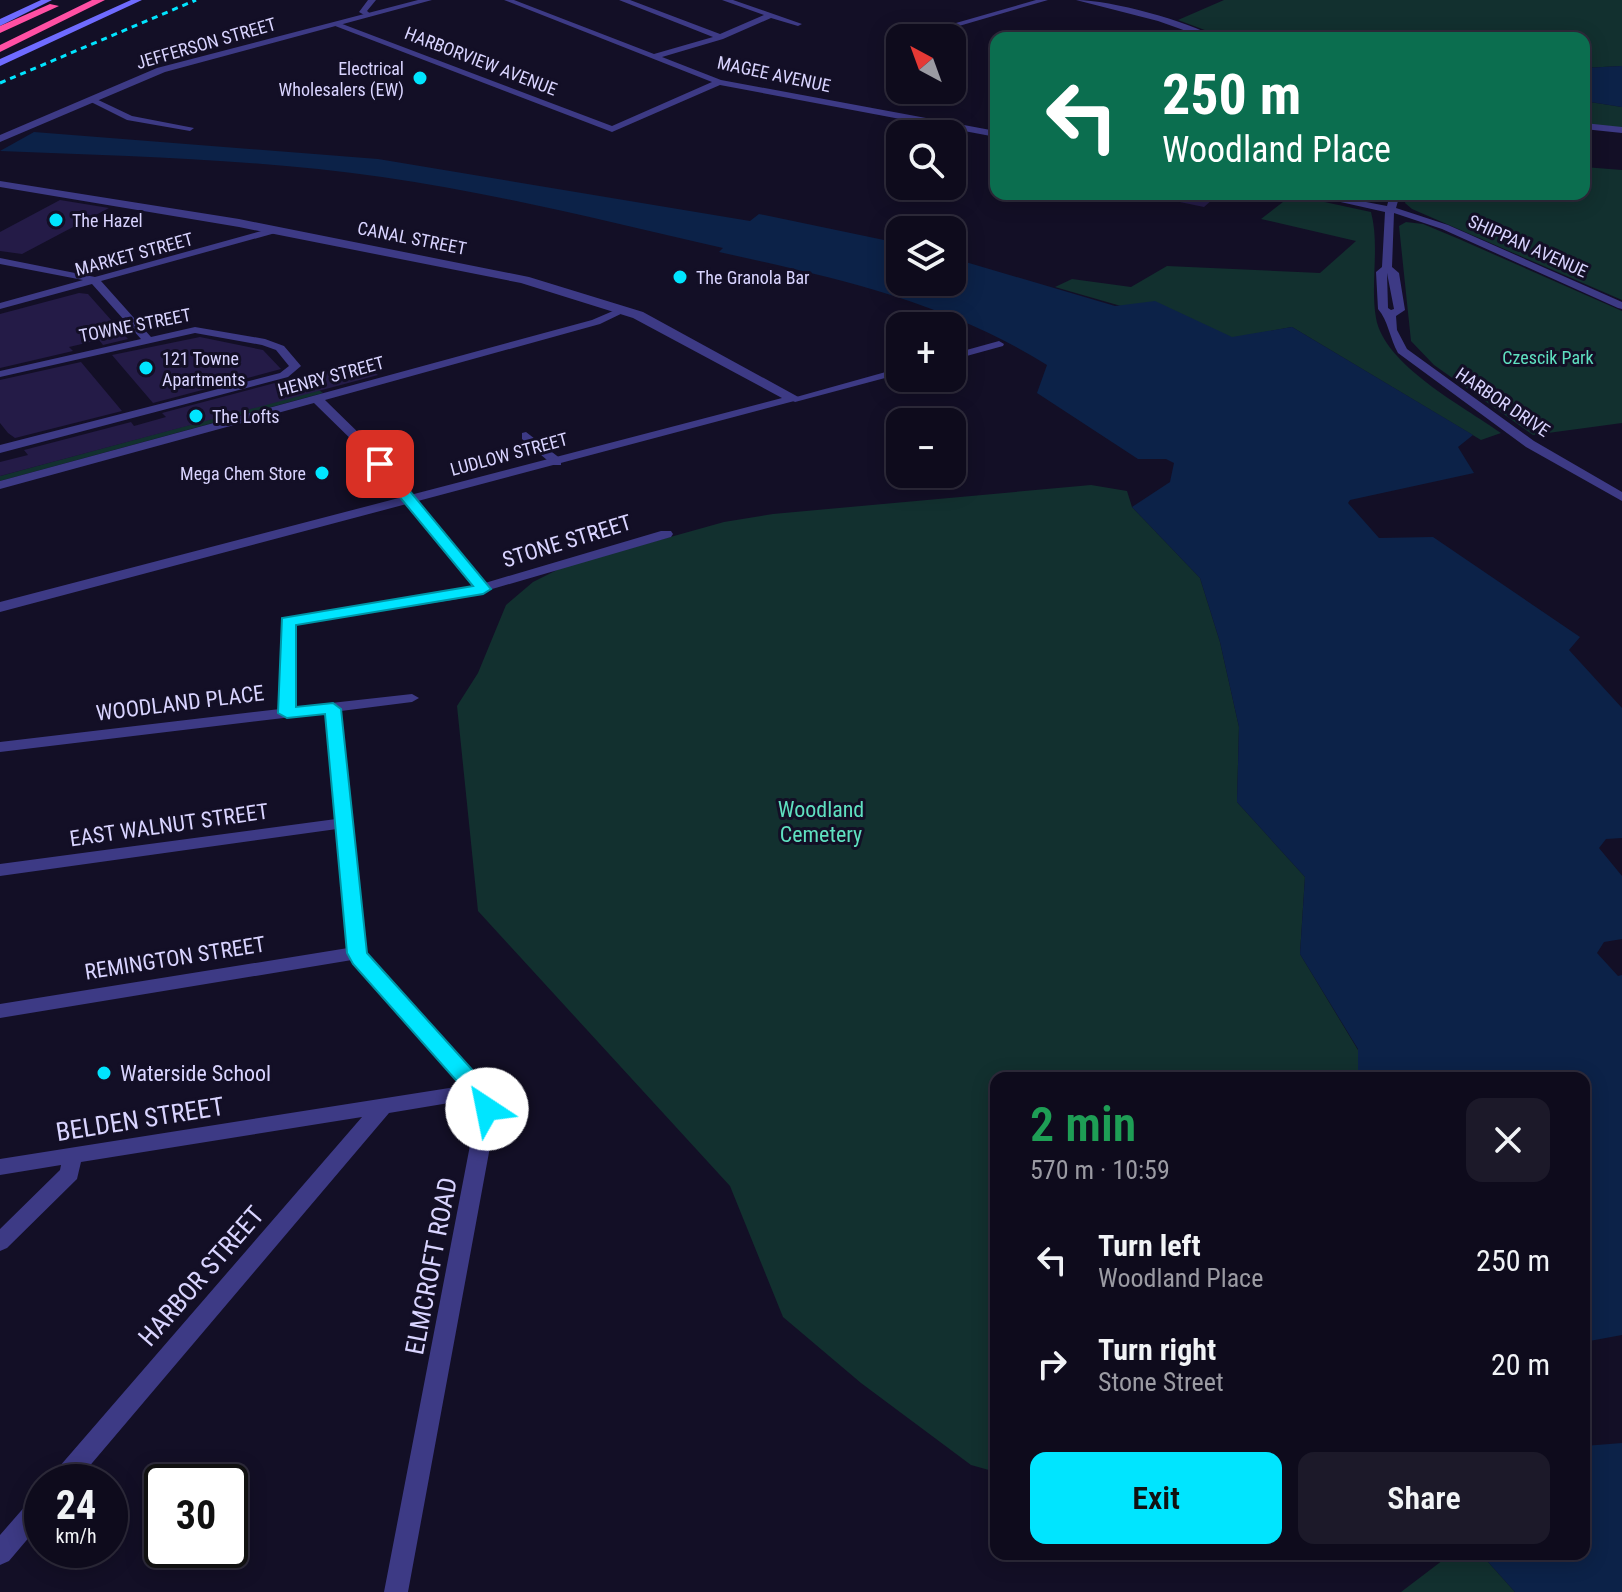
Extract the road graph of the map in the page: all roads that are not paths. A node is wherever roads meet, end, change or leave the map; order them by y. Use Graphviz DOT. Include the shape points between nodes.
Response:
graph roads {
  1 [pos="48,0"];
  2 [pos="67,0"];
  3 [pos="138,0"];
  4 [pos="372,0"];
  5 [pos="428,0"];
  6 [pos="508,0"];
  7 [pos="623,0"];
  8 [pos="726,0"];
  9 [pos="1044,0"];
  10 [pos="1080,0"];
  11 [pos="92,1"];
  12 [pos="368,15"];
  13 [pos="771,15"];
  14 [pos="0,23"];
  15 [pos="334,24"];
  16 [pos="798,24"];
  17 [pos="957,24"];
  18 [pos="0,30"];
  19 [pos="1196,32"];
  20 [pos="720,37"];
  21 [pos="0,41"];
  22 [pos="0,49"];
  23 [pos="0,56"];
  24 [pos="653,57"];
  25 [pos="0,63"];
  26 [pos="719,82"];
  27 [pos="92,99"];
  28 [pos="1590,127"];
  29 [pos="190,128"];
  30 [pos="1622,130"];
  31 [pos="990,133"];
  32 [pos="0,139"];
  33 [pos="0,184"];
  34 [pos="1340,200"];
  35 [pos="1393,200"];
  36 [pos="1389,210"];
  37 [pos="276,230"];
  38 [pos="0,261"];
  39 [pos="1387,268"];
  40 [pos="96,281"];
  41 [pos="0,306"];
  42 [pos="1622,306"];
  43 [pos="624,310"];
  44 [pos="1390,315"];
  45 [pos="146,338"];
  46 [pos="999,344"];
  47 [pos="966,353"];
  48 [pos="0,374"];
  49 [pos="886,375"];
  50 [pos="316,398"];
  51 [pos="795,399"];
  52 [pos="526,436"];
  53 [pos="0,449"];
  54 [pos="557,462"];
  55 [pos="0,485"];
  56 [pos="1622,497"];
  57 [pos="410,500"];
  58 [pos="666,534"];
  59 [pos="483,589"];
  60 [pos="0,607"];
  61 [pos="412,698"];
  62 [pos="333,709"];
  63 [pos="287,713"];
  64 [pos="0,747"];
  65 [pos="344,823"];
  66 [pos="0,870"];
  67 [pos="357,953"];
  68 [pos="0,1011"];
  69 [pos="478,1091"];
  70 [pos="383,1106"];
  71 [pos="72,1157"];
  72 [pos="0,1167"];
  73 [pos="0,1242"];
  74 [pos="76,1464"];
  75 [pos="24,1525"];
  76 [pos="0,1553"];
  77 [pos="396,1592"];
  1 -- 14 [label="main road"];
  2 -- 18 [label="highway"];
  3 -- 25 [label="main road"];
  4 -- 12 [label="street" via="363,12"];
  5 -- 12 [label="street, JEFFERSON STREET"];
  6 -- 24 [label="street, MAGEE AVENUE"];
  7 -- 20 [label="street"];
  8 -- 13 [label="street"];
  9 -- 17 [label="street"];
  10 -- 19 [label="street"];
  11 -- 21 [label="highway"];
  11 -- 22 [label="highway"];
  11 -- 23 [label="highway" via="61,25"];
  12 -- 15 [label="street, JEFFERSON STREET"];
  13 -- 16 [label="street"];
  13 -- 20 [label="street"];
  15 -- 26 [label="street, HARBORVIEW AVENUE" via="617,129"];
  15 -- 27 [label="street, JEFFERSON STREET" via="161,70"];
  20 -- 24 [label="street"];
  24 -- 26 [label="street, MAGEE AVENUE"];
  26 -- 31 [label="street, MAGEE AVENUE"];
  27 -- 29 [label="street" via="130,118"];
  27 -- 32 [label="street, JEFFERSON STREET"];
  28 -- 30 [label="street"];
  33 -- 37 [label="street, CANAL STREET"];
  34 -- 36 [label="street"];
  35 -- 36 [label="street"];
  36 -- 39 [label="street, HARBOR DRIVE"];
  36 -- 42 [label="street, SHIPPAN AVENUE" via="1445,227"];
  37 -- 40 [label="street, MARKET STREET"];
  37 -- 43 [label="street, CANAL STREET" via="504,276"];
  38 -- 40 [label="street"];
  39 -- 44 [label="street, HARBOR DRIVE" via="1381,272 1381,288 1383,309"];
  39 -- 44 [label="street, HARBOR DRIVE" via="1394,273 1400,310"];
  40 -- 41 [label="street, MARKET STREET"];
  40 -- 45 [label="street"];
  43 -- 50 [label="street, HENRY STREET"];
  43 -- 51 [label="street, CANAL STREET"];
  44 -- 56 [label="street, HARBOR DRIVE" via="1397,344 1419,366 1530,444"];
  45 -- 48 [label="street, TOWNE STREET"];
  45 -- 53 [label="street, TOWNE STREET" via="219,332 280,348 295,366 284,375"];
  46 -- 47 [label="street"];
  49 -- 51 [label="street"];
  50 -- 55 [label="street, HENRY STREET"];
  50 -- 57 [label="street"];
  51 -- 54 [label="street, LUDLOW STREET"];
  52 -- 54 [label="street"];
  54 -- 57 [label="street, LUDLOW STREET"];
  57 -- 59 [label="street"];
  57 -- 60 [label="street, LUDLOW STREET"];
  58 -- 59 [label="street, STONE STREET"];
  59 -- 63 [label="street, STONE STREET" via="288,621"];
  61 -- 62 [label="street, WOODLAND PLACE"];
  62 -- 63 [label="street, WOODLAND PLACE"];
  62 -- 65 [label="street"];
  63 -- 64 [label="street, WOODLAND PLACE"];
  65 -- 66 [label="street, EAST WALNUT STREET"];
  65 -- 67 [label="street"];
  67 -- 68 [label="street, REMINGTON STREET"];
  67 -- 69 [label="street"];
  69 -- 70 [label="street, BELDEN STREET"];
  69 -- 77 [label="street, ELMCROFT ROAD" via="487,1109"];
  70 -- 71 [label="street, BELDEN STREET"];
  70 -- 74 [label="street, HARBOR STREET"];
  71 -- 72 [label="street, BELDEN STREET"];
  71 -- 73 [label="street" via="70,1173"];
  75 -- 76 [label="street"];
}
